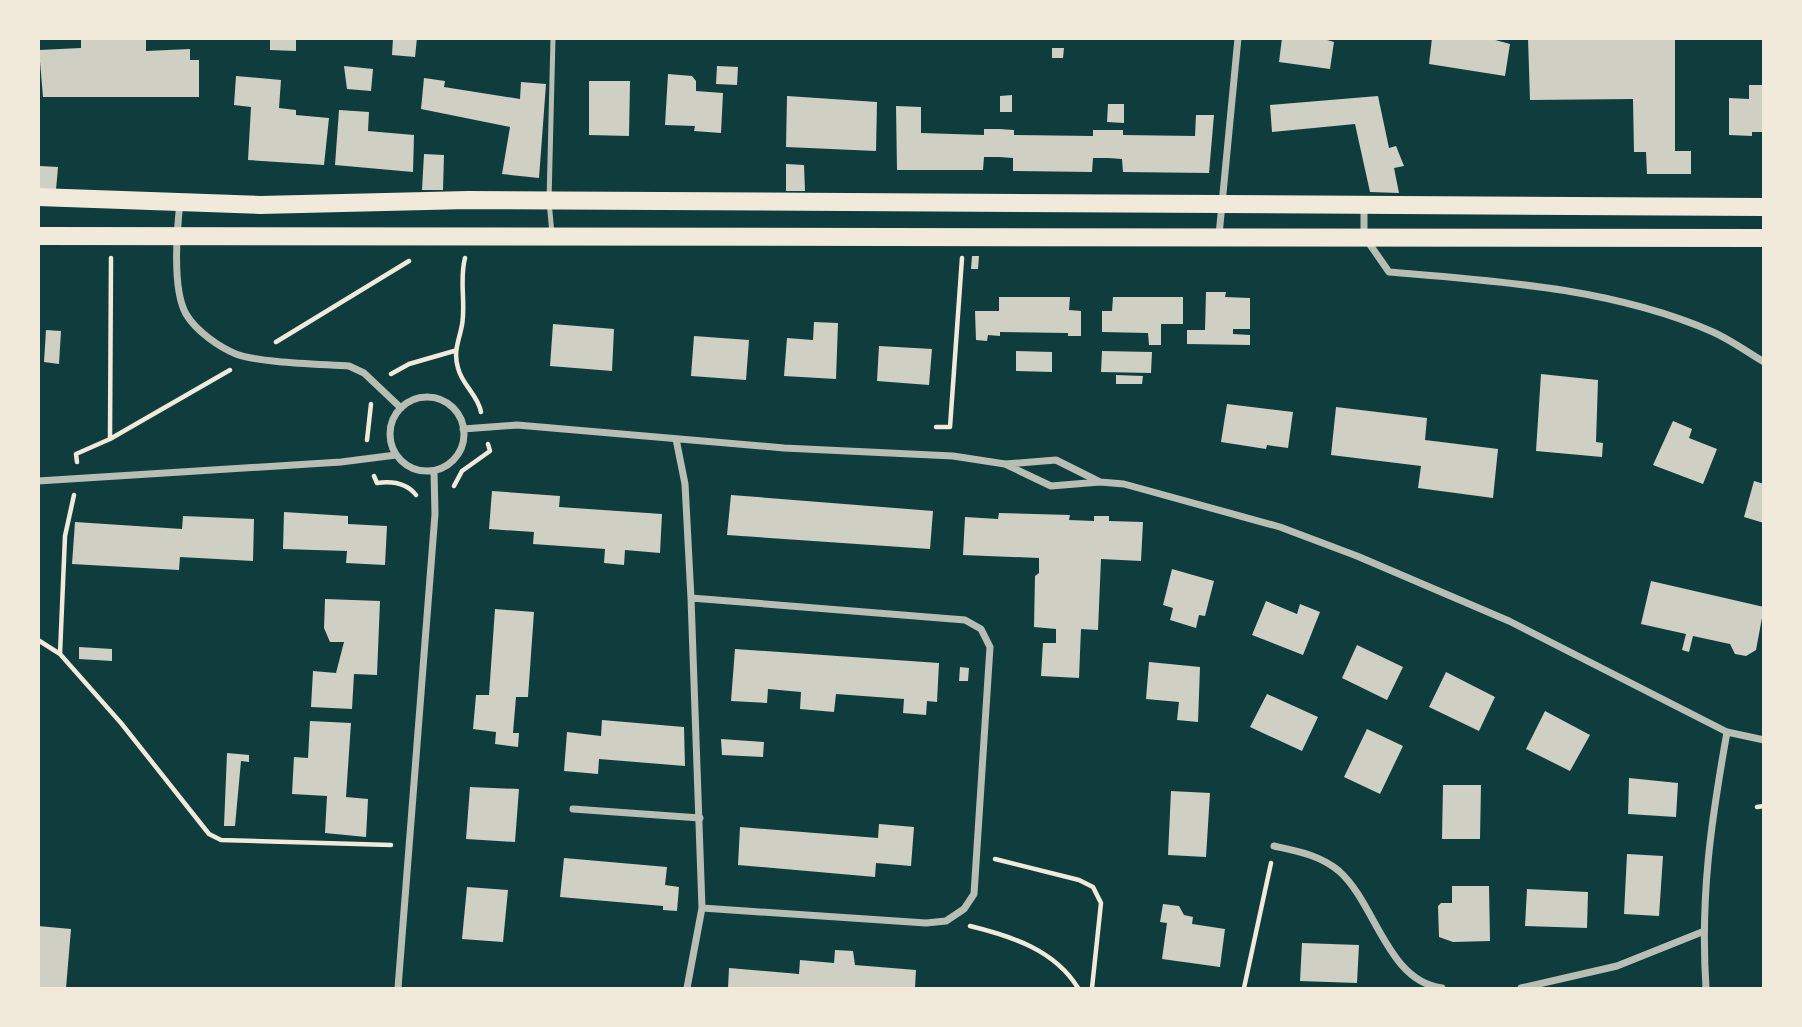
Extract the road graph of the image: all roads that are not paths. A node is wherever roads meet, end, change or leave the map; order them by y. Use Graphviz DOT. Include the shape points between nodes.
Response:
graph roads {
  1 [pos="553,38"];
  2 [pos="1238,38"];
  3 [pos="38,197"];
  4 [pos="549,201"];
  5 [pos="180,202"];
  6 [pos="1221,205"];
  7 [pos="1364,206"];
  8 [pos="1763,207"];
  9 [pos="38,236"];
  10 [pos="1219,236"];
  11 [pos="1364,236"];
  12 [pos="177,237"];
  13 [pos="552,237"];
  14 [pos="1763,238"];
  15 [pos="1763,362"];
  16 [pos="401,408"];
  17 [pos="463,429"];
  18 [pos="676,439"];
  19 [pos="396,455"];
  20 [pos="1005,464"];
  21 [pos="434,471"];
  22 [pos="38,481"];
  23 [pos="1100,482"];
  24 [pos="691,598"];
  25 [pos="1727,732"];
  26 [pos="1763,740"];
  27 [pos="573,809"];
  28 [pos="700,818"];
  29 [pos="1274,846"];
  30 [pos="702,908"];
  31 [pos="1702,932"];
  32 [pos="398,989"];
  33 [pos="687,989"];
  34 [pos="1442,989"];
  35 [pos="1521,989"];
  36 [pos="1706,989"];
  1 -- 4 [label="lane"];
  2 -- 6 [label="street"];
  3 -- 5 [label="main road"];
  4 -- 5 [label="main road"];
  4 -- 6 [label="main road"];
  4 -- 13 [label="lane"];
  5 -- 12 [label="street"];
  6 -- 7 [label="main road"];
  6 -- 10 [label="street"];
  7 -- 8 [label="main road"];
  7 -- 11 [label="street"];
  9 -- 12 [label="main road"];
  10 -- 11 [label="main road"];
  10 -- 13 [label="main road"];
  11 -- 14 [label="main road"];
  11 -- 15 [label="street" via="1389,272 1498,281 1627,304 1714,332"];
  12 -- 13 [label="main road"];
  12 -- 16 [label="street" via="186,314 207,337 237,354 349,366 364,373"];
  16 -- 17 [label="street" via="410,401 433,398 453,408"];
  16 -- 19 [label="street" via="390,431"];
  17 -- 18 [label="street" via="517,425"];
  17 -- 21 [label="street" via="454,460"];
  18 -- 20 [label="street"];
  18 -- 24 [label="street" via="685,484"];
  19 -- 21 [label="street" via="413,469"];
  19 -- 22 [label="street"];
  20 -- 23 [label="street" via="1051,486"];
  20 -- 23 [label="street" via="1056,460"];
  21 -- 32 [label="street" via="435,514"];
  23 -- 25 [label="street" via="1125,484 1322,542 1508,621"];
  24 -- 28 [label="street"];
  24 -- 30 [label="street" via="964,620 981,629 990,647 974,894 964,909 946,921 901,923"];
  25 -- 26 [label="street"];
  25 -- 31 [label="street" via="1707,849"];
  27 -- 28 [label="street"];
  28 -- 30 [label="street"];
  29 -- 34 [label="street" via="1311,854 1339,871 1410,974"];
  30 -- 33 [label="street"];
  31 -- 35 [label="street" via="1617,966"];
  31 -- 36 [label="street"];
}
